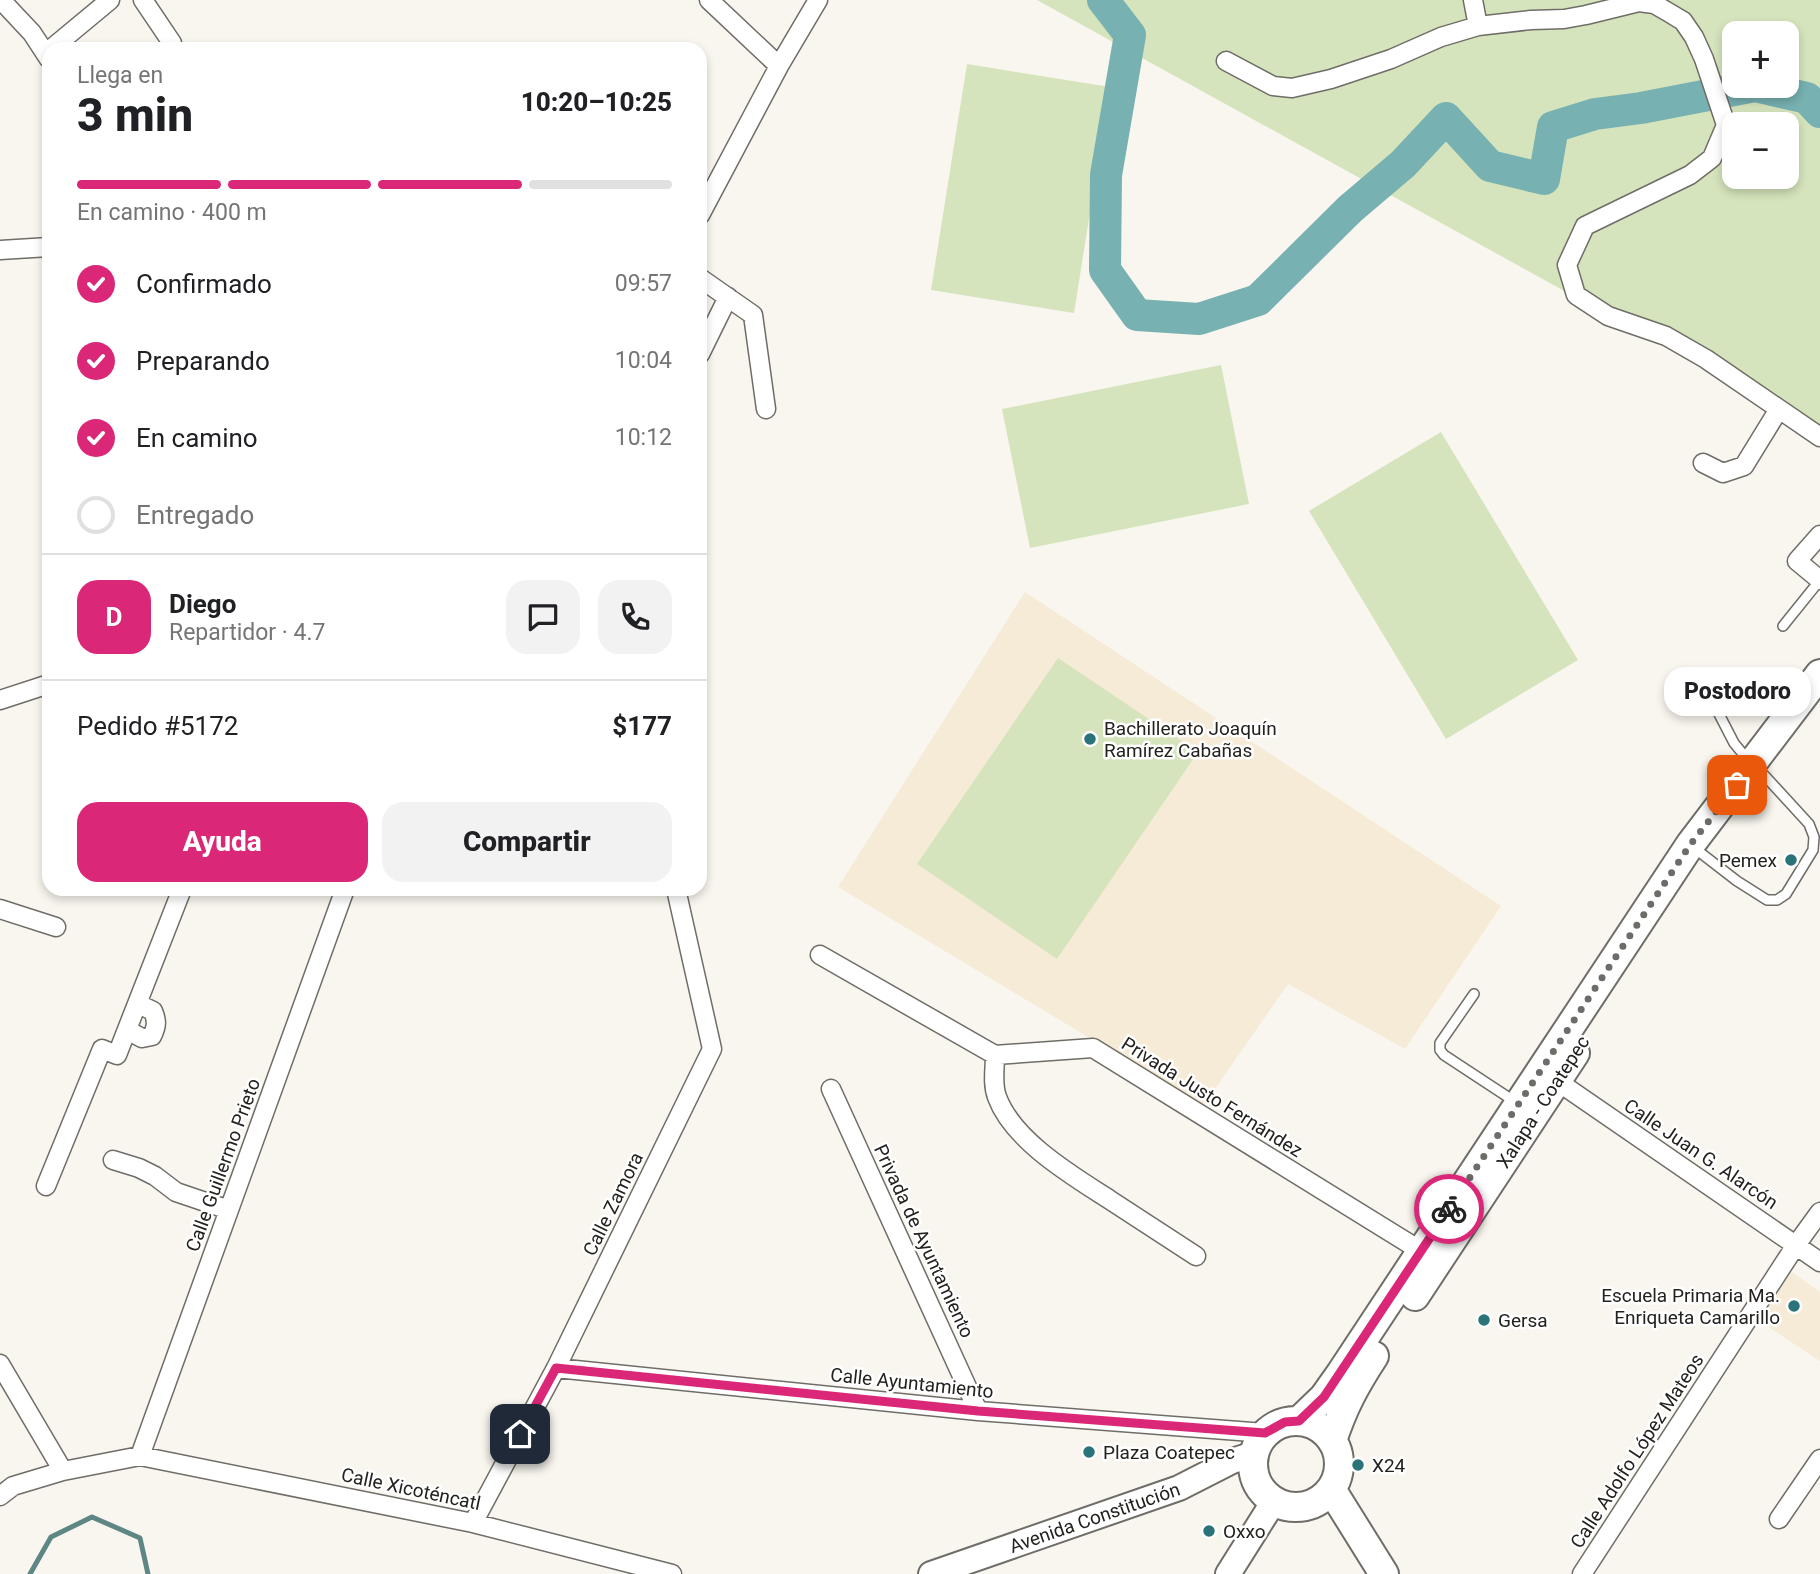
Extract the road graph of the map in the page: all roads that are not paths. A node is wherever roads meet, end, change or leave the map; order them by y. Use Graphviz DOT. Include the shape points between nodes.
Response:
graph roads {
  1 [pos="1,0"];
  2 [pos="110,0"];
  3 [pos="143,0"];
  4 [pos="709,0"];
  5 [pos="818,0"];
  6 [pos="1473,0"];
  7 [pos="1478,26"];
  8 [pos="62,42"];
  9 [pos="172,42"];
  10 [pos="42,45"];
  11 [pos="1226,61"];
  12 [pos="779,66"];
  13 [pos="707,201"];
  14 [pos="42,247"];
  15 [pos="0,250"];
  16 [pos="707,283"];
  17 [pos="728,297"];
  18 [pos="707,340"];
  19 [pos="766,409"];
  20 [pos="1779,409"];
  21 [pos="1820,437"];
  22 [pos="1703,463"];
  23 [pos="1820,535"];
  24 [pos="1820,580"];
  25 [pos="1783,626"];
  26 [pos="1820,674"];
  27 [pos="1704,685"];
  28 [pos="42,686"];
  29 [pos="0,700"];
  30 [pos="1820,706"];
  31 [pos="1758,770"];
  32 [pos="1697,850"];
  33 [pos="179,896"];
  34 [pos="342,896"];
  35 [pos="678,896"];
  36 [pos="0,909"];
  37 [pos="56,927"];
  38 [pos="820,955"];
  39 [pos="1475,994"];
  40 [pos="138,1004"];
  41 [pos="127,1030"];
  42 [pos="995,1055"];
  43 [pos="1557,1081"];
  44 [pos="831,1089"];
  45 [pos="1518,1104"];
  46 [pos="113,1160"];
  47 [pos="46,1186"];
  48 [pos="229,1210"];
  49 [pos="1820,1212"];
  50 [pos="1796,1245"];
  51 [pos="1421,1251"];
  52 [pos="1196,1256"];
  53 [pos="1820,1262"];
  54 [pos="0,1364"];
  55 [pos="556,1368"];
  56 [pos="978,1411"];
  57 [pos="1299,1421"];
  58 [pos="1332,1441"];
  59 [pos="1259,1444"];
  60 [pos="140,1456"];
  61 [pos="1820,1459"];
  62 [pos="63,1471"];
  63 [pos="1813,1483"];
  64 [pos="1331,1489"];
  65 [pos="0,1496"];
  66 [pos="1274,1501"];
  67 [pos="1779,1519"];
  68 [pos="473,1523"];
  69 [pos="672,1574"];
  70 [pos="931,1574"];
  71 [pos="1228,1574"];
  72 [pos="1384,1574"];
  73 [pos="1582,1574"];
  1 -- 10 [label="street"];
  2 -- 8 [label="street"];
  3 -- 9 [label="street"];
  4 -- 12 [label="street"];
  5 -- 12 [label="street"];
  6 -- 7 [label="street"];
  7 -- 11 [label="street" via="1292,89 1273,86"];
  7 -- 20 [label="street" via="1564,19 1639,2 1654,4 1683,21 1695,37 1726,125 1712,158 1690,175 1585,226 1567,265 1576,295 1608,316 1666,336"];
  12 -- 13 [label="street"];
  14 -- 15 [label="street"];
  16 -- 17 [label="street"];
  17 -- 18 [label="street"];
  17 -- 19 [label="street" via="753,315"];
  20 -- 21 [label="street"];
  20 -- 22 [label="street" via="1744,466 1723,473"];
  23 -- 24 [label="street" via="1797,561"];
  24 -- 25 [label="lane"];
  26 -- 31 [label="main road, Xalapa - Coatepec"];
  27 -- 31 [label="lane" via="1734,743"];
  28 -- 29 [label="street"];
  30 -- 31 [label="main road, Xalapa - Coatepec"];
  31 -- 32 [label="main road, Xalapa - Coatepec"];
  31 -- 32 [label="lane" via="1809,824 1814,837 1813,850 1786,894 1767,900"];
  32 -- 43 [label="main road, Xalapa - Coatepec"];
  32 -- 45 [label="main road, Xalapa - Coatepec"];
  33 -- 40 [label="street"];
  34 -- 48 [label="street, Calle Guillermo Prieto"];
  35 -- 55 [label="street, Calle Zamora" via="712,1049"];
  36 -- 37 [label="street"];
  38 -- 42 [label="street"];
  39 -- 45 [label="lane" via="1440,1043 1440,1050"];
  40 -- 41 [label="street"];
  40 -- 41 [label="street" via="153,1011 155,1029 152,1036 142,1038"];
  41 -- 47 [label="street" via="117,1055 102,1049"];
  42 -- 51 [label="street, Privada Justo Fernández" via="1093,1048"];
  42 -- 52 [label="street" via="997,1099 1032,1145"];
  43 -- 50 [label="street, Calle Juan G. Alarcón"];
  43 -- 58 [label="main road, Xalapa - Coatepec" via="1357,1381"];
  44 -- 56 [label="street, Privada de Ayuntamiento"];
  45 -- 51 [label="main road, Xalapa - Coatepec"];
  46 -- 48 [label="street" via="155,1176 176,1192"];
  48 -- 60 [label="street, Calle Guillermo Prieto"];
  49 -- 50 [label="street, Calle Adolfo López Mateos"];
  50 -- 53 [label="street, Calle Juan G. Alarcón"];
  50 -- 73 [label="street, Calle Adolfo López Mateos"];
  51 -- 57 [label="main road, Xalapa - Coatepec" via="1324,1397"];
  54 -- 62 [label="street"];
  55 -- 56 [label="street, Calle Ayuntamiento"];
  55 -- 68 [label="street, Calle Zamora"];
  56 -- 59 [label="street, Calle Ayuntamiento"];
  57 -- 58 [label="main road" via="1324,1431"];
  57 -- 59 [label="main road" via="1285,1422"];
  58 -- 64 [label="main road" via="1339,1464"];
  59 -- 66 [label="main road" via="1253,1469 1257,1483"];
  59 -- 70 [label="main road, Avenida Constitución" via="1179,1488"];
  60 -- 62 [label="street"];
  60 -- 68 [label="street, Calle Xicoténcatl"];
  61 -- 63 [label="street"];
  62 -- 65 [label="street" via="13,1486"];
  63 -- 67 [label="street"];
  64 -- 66 [label="main road" via="1307,1505 1292,1507"];
  64 -- 72 [label="main road"];
  66 -- 71 [label="main road"];
  68 -- 69 [label="street, Calle Xicoténcatl"];
}
